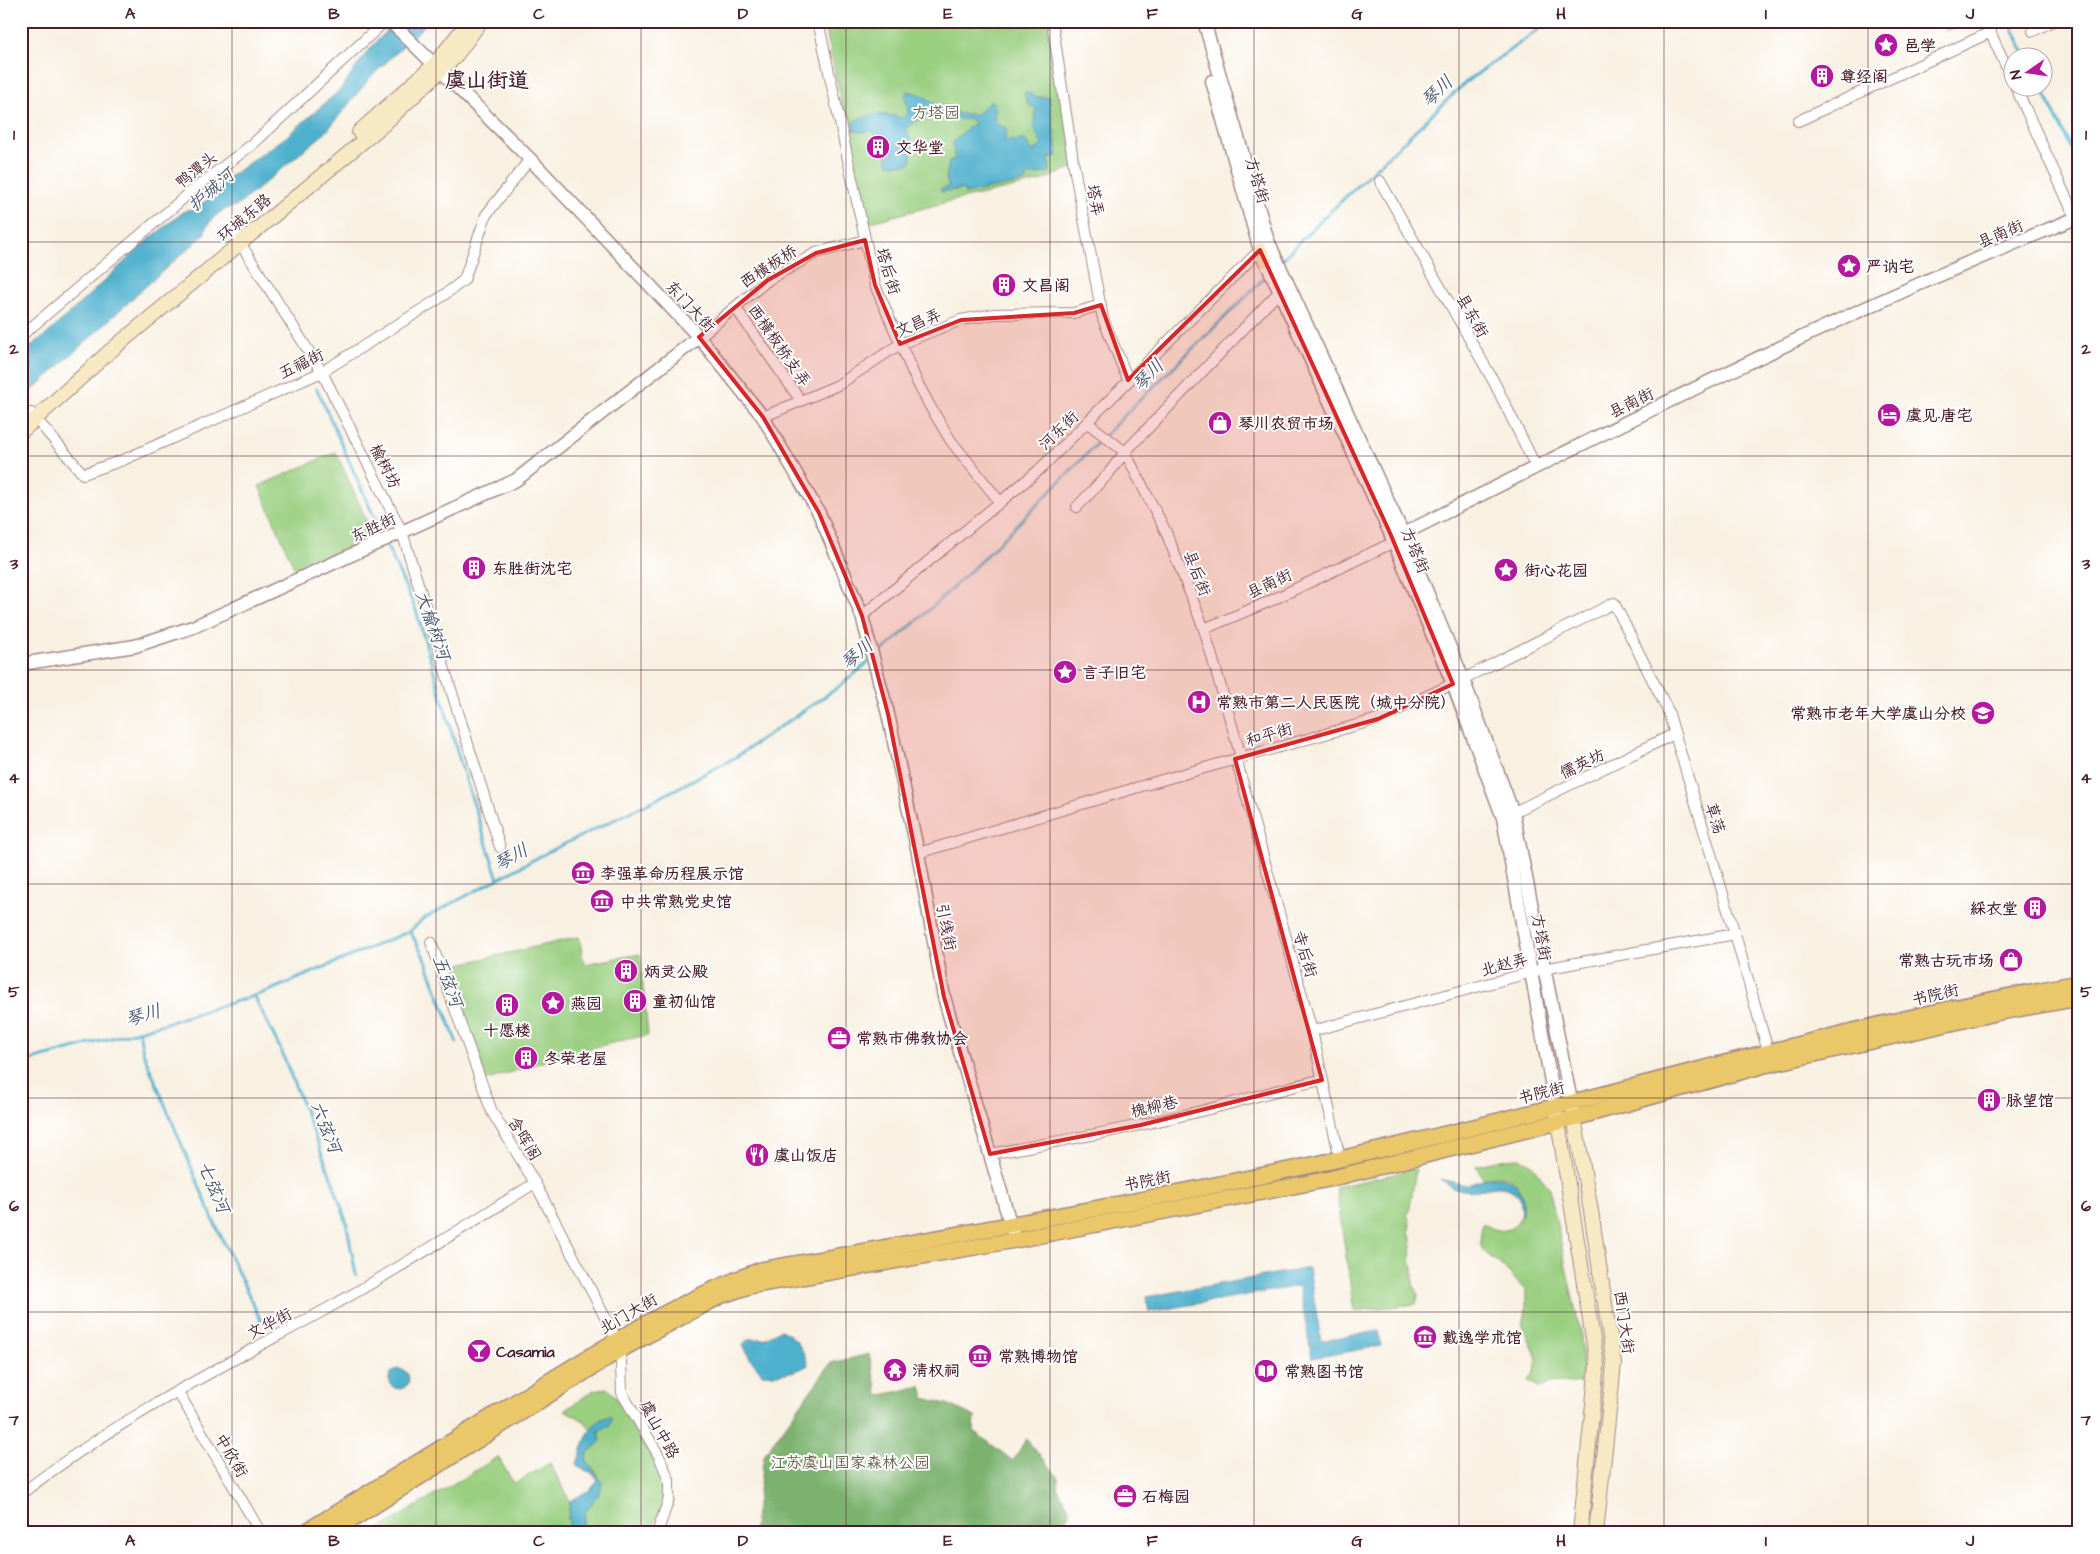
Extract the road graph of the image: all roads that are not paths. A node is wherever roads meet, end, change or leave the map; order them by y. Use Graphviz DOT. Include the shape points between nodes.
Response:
graph roads {
  1 [pos="385,21"];
  2 [pos="390,21"];
  3 [pos="469,21"];
  4 [pos="481,21"];
  5 [pos="818,21"];
  6 [pos="1052,21"];
  7 [pos="1195,21"];
  8 [pos="1204,21"];
  9 [pos="1985,21"];
  10 [pos="2053,21"];
  11 [pos="2033,31"];
  12 [pos="1991,32"];
  13 [pos="2002,57"];
  14 [pos="438,67"];
  15 [pos="2021,98"];
  16 [pos="1798,121"];
  17 [pos="530,159"];
  18 [pos="1380,181"];
  19 [pos="2077,218"];
  20 [pos="238,239"];
  21 [pos="865,240"];
  22 [pos="1266,255"];
  23 [pos="1279,282"];
  24 [pos="1101,305"];
  25 [pos="735,307"];
  26 [pos="21,336"];
  27 [pos="699,337"];
  28 [pos="900,344"];
  29 [pos="322,372"];
  30 [pos="1128,380"];
  31 [pos="801,401"];
  32 [pos="763,416"];
  33 [pos="30,417"];
  34 [pos="1088,423"];
  35 [pos="21,432"];
  36 [pos="1125,452"];
  37 [pos="1536,467"];
  38 [pos="1000,502"];
  39 [pos="1077,507"];
  40 [pos="398,533"];
  41 [pos="1398,538"];
  42 [pos="1614,603"];
  43 [pos="862,616"];
  44 [pos="1204,629"];
  45 [pos="21,664"];
  46 [pos="1458,682"];
  47 [pos="1674,734"];
  48 [pos="1238,758"];
  49 [pos="1508,816"];
  50 [pos="500,847"];
  51 [pos="918,854"];
  52 [pos="1735,934"];
  53 [pos="431,942"];
  54 [pos="1537,971"];
  55 [pos="2079,983"];
  56 [pos="2079,998"];
  57 [pos="1312,1031"];
  58 [pos="1768,1051"];
  59 [pos="1322,1080"];
  60 [pos="1572,1103"];
  61 [pos="1557,1114"];
  62 [pos="1574,1118"];
  63 [pos="990,1154"];
  64 [pos="1340,1159"];
  65 [pos="535,1183"];
  66 [pos="1010,1225"];
  67 [pos="1015,1240"];
  68 [pos="617,1345"];
  69 [pos="178,1392"];
  70 [pos="21,1494"];
  71 [pos="261,1533"];
  72 [pos="304,1533"];
  73 [pos="332,1533"];
  74 [pos="657,1533"];
  75 [pos="1580,1533"];
  76 [pos="1596,1533"];
  1 -- 26 [label="street, 鸭潭头" via="254,143 198,186"];
  2 -- 14 [label="street, 东门大街"];
  3 -- 14 [label="main road, 环城东路"];
  4 -- 14 [label="main road, 环城东路" via="454,58"];
  5 -- 21 [label="street, 塔后街"];
  6 -- 24 [label="street, 塔弄" via="1074,167"];
  7 -- 22 [label="street, 方塔街"];
  8 -- 22 [label="street, 方塔街"];
  9 -- 12 [label="street"];
  10 -- 11 [label="street"];
  12 -- 13 [label="street"];
  12 -- 16 [label="street"];
  14 -- 17 [label="street, 东门大街"];
  14 -- 20 [label="main road, 环城东路"];
  15 -- 19 [label="street"];
  17 -- 27 [label="street, 东门大街"];
  17 -- 29 [label="street, 五福街" via="486,215 464,280"];
  18 -- 37 [label="street, 县东街" via="1494,382"];
  19 -- 37 [label="street, 县南街" via="1893,295"];
  20 -- 29 [label="street, 榆树坊"];
  20 -- 33 [label="main road, 环城东路"];
  21 -- 25 [label="street, 西横板桥" via="816,253 768,280"];
  21 -- 28 [label="street, 塔后街" via="876,285"];
  22 -- 23 [label="street, 方塔街"];
  22 -- 30 [label="street, 河东街"];
  23 -- 36 [label="street"];
  23 -- 41 [label="street, 方塔街"];
  23 -- 41 [label="street, 方塔街"];
  24 -- 28 [label="street, 文昌弄" via="1074,312 994,314 961,320"];
  24 -- 30 [label="street, 塔弄" via="1103,319"];
  25 -- 27 [label="street, 西横板桥"];
  25 -- 31 [label="street, 西横板桥支弄"];
  27 -- 32 [label="street, 东门大街"];
  27 -- 40 [label="street, 东胜街" via="516,480"];
  28 -- 31 [label="street, 文昌弄" via="838,385"];
  28 -- 38 [label="street, 塔后街" via="917,382 946,432"];
  29 -- 33 [label="street, 五福街" via="123,460 83,474"];
  29 -- 40 [label="street, 榆树坊"];
  30 -- 34 [label="street, 河东街"];
  31 -- 32 [label="street, 文昌弄"];
  32 -- 43 [label="street, 东门大街" via="819,513"];
  33 -- 35 [label="main road, 环城东路"];
  34 -- 36 [label="street, 县后街"];
  34 -- 38 [label="street, 河东街"];
  36 -- 39 [label="street"];
  36 -- 44 [label="street, 县后街" via="1166,532"];
  37 -- 41 [label="street, 县南街"];
  38 -- 43 [label="street, 河东街"];
  40 -- 45 [label="street, 东胜街" via="193,627 135,646"];
  40 -- 50 [label="street, 榆树坊"];
  41 -- 44 [label="street, 县南街" via="1268,602"];
  41 -- 46 [label="street, 方塔街"];
  42 -- 46 [label="street, 和平街"];
  42 -- 47 [label="street, 草荡" via="1668,711"];
  43 -- 51 [label="street, 引线街" via="888,714"];
  44 -- 48 [label="street, 县后街"];
  46 -- 48 [label="street, 和平街" via="1378,719"];
  46 -- 49 [label="street, 方塔街"];
  47 -- 49 [label="street, 儒英坊"];
  47 -- 52 [label="street, 草荡"];
  48 -- 51 [label="street, 和平街"];
  48 -- 57 [label="street, 寺后街"];
  49 -- 54 [label="street, 方塔街"];
  51 -- 63 [label="street, 引线街" via="944,997"];
  52 -- 54 [label="street, 北赵弄"];
  52 -- 58 [label="street, 草荡"];
  53 -- 65 [label="street, 含晖阁" via="492,1112"];
  54 -- 57 [label="street, 北赵弄"];
  54 -- 60 [label="street, 方塔街"];
  54 -- 61 [label="street, 方塔街"];
  55 -- 58 [label="main road, 书院街" via="1992,999"];
  56 -- 62 [label="main road, 书院街" via="1776,1062"];
  57 -- 59 [label="street, 寺后街"];
  58 -- 60 [label="main road, 书院街"];
  59 -- 63 [label="street, 槐柳巷" via="1141,1125"];
  59 -- 64 [label="street, 寺后街"];
  60 -- 61 [label="main road, 书院街"];
  60 -- 62 [label="street, 方塔街"];
  61 -- 62 [label="main road, 书院街"];
  61 -- 64 [label="main road, 书院街"];
  61 -- 67 [label="main road, 书院街" via="1329,1179"];
  61 -- 75 [label="main road, 西门大街" via="1597,1364"];
  62 -- 76 [label="main road, 西门大街" via="1614,1364"];
  63 -- 66 [label="street, 引线街"];
  64 -- 66 [label="main road, 书院街"];
  65 -- 68 [label="street, 含晖阁"];
  65 -- 69 [label="street, 文华街" via="374,1282"];
  66 -- 67 [label="street, 引线街"];
  66 -- 68 [label="main road, 北门大街" via="761,1270 680,1304"];
  67 -- 68 [label="main road, 北门大街" via="749,1286 720,1296"];
  68 -- 72 [label="main road, 北门大街"];
  68 -- 73 [label="main road, 北门大街"];
  68 -- 74 [label="street, 虞山中路" via="622,1393 659,1456 669,1480 669,1499"];
  69 -- 70 [label="street, 文华街" via="67,1458"];
  69 -- 71 [label="street, 中欣街"];
}
